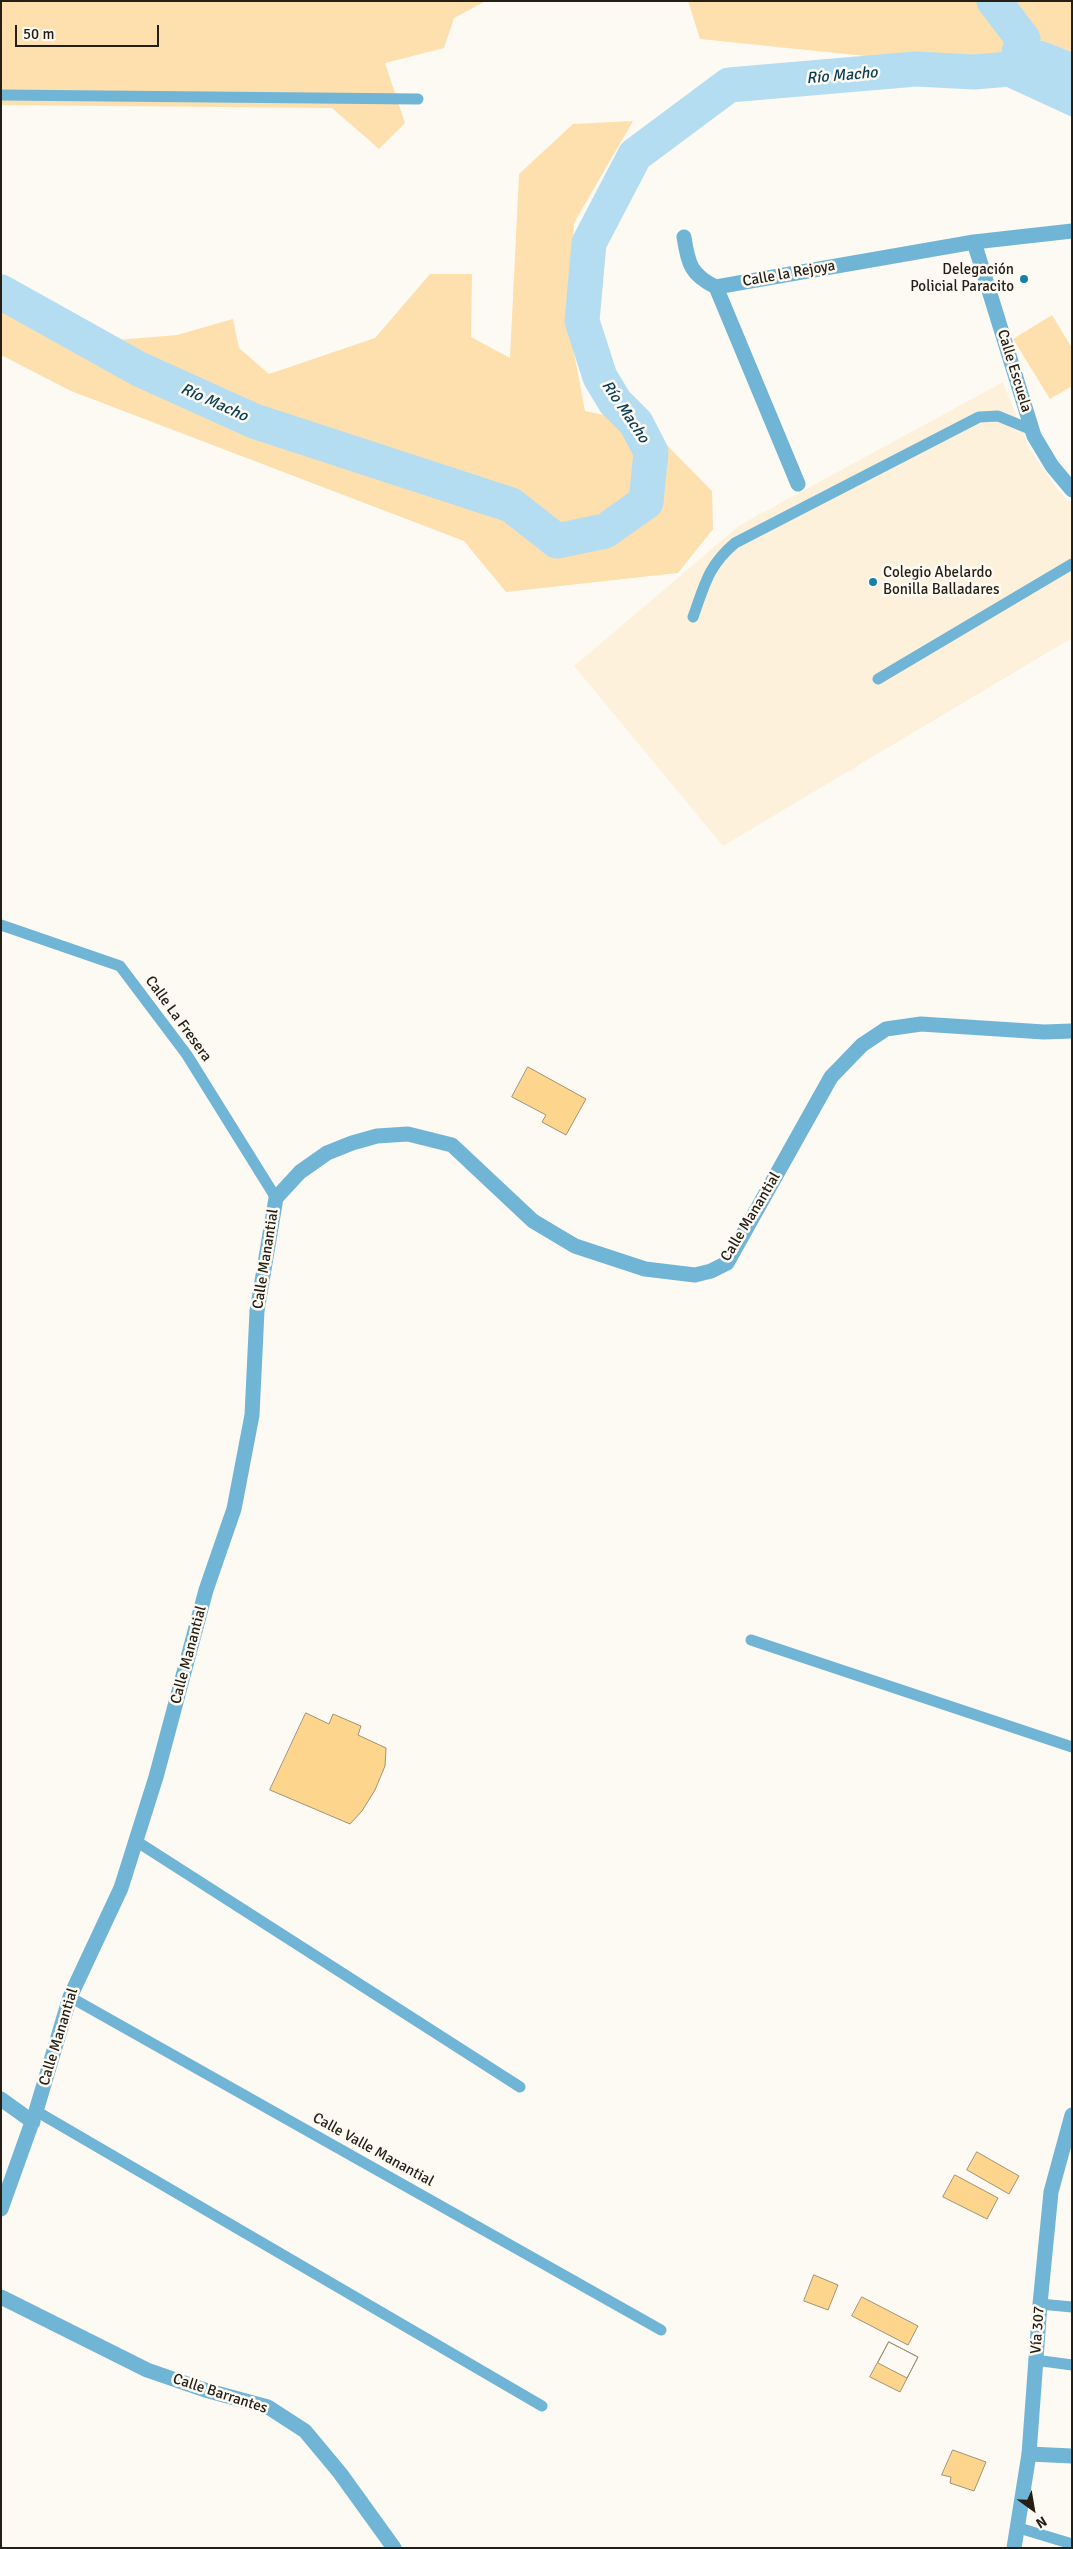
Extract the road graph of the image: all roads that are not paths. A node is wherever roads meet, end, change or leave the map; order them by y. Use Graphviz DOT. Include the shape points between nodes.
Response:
graph roads {
  1 [pos="1,95"];
  2 [pos="418,99"];
  3 [pos="1072,232"];
  4 [pos="684,237"];
  5 [pos="974,242"];
  6 [pos="716,287"];
  7 [pos="1032,430"];
  8 [pos="798,484"];
  9 [pos="1072,490"];
  10 [pos="1072,564"];
  11 [pos="693,617"];
  12 [pos="878,679"];
  13 [pos="1,925"];
  14 [pos="1072,1031"];
  15 [pos="276,1198"];
  16 [pos="751,1640"];
  17 [pos="1072,1747"];
  18 [pos="136,1841"];
  19 [pos="70,1996"];
  20 [pos="520,2087"];
  21 [pos="1,2099"];
  22 [pos="1072,2116"];
  23 [pos="34,2117"];
  24 [pos="1,2209"];
  25 [pos="1,2297"];
  26 [pos="1040,2304"];
  27 [pos="1072,2307"];
  28 [pos="661,2330"];
  29 [pos="1036,2360"];
  30 [pos="1072,2365"];
  31 [pos="542,2406"];
  32 [pos="1028,2454"];
  33 [pos="1072,2456"];
  34 [pos="1018,2528"];
  35 [pos="1072,2544"];
  36 [pos="394,2548"];
  37 [pos="1014,2548"];
  1 -- 2 [label="lane"];
  3 -- 5 [label="street, Calle la Rejoya"];
  4 -- 6 [label="street" via="688,260 695,273"];
  5 -- 6 [label="street, Calle la Rejoya"];
  5 -- 7 [label="street, Calle Escuela"];
  6 -- 8 [label="street"];
  7 -- 9 [label="street, Calle Escuela" via="1052,466"];
  7 -- 11 [label="lane" via="998,416 979,418 735,543 710,569"];
  10 -- 12 [label="lane"];
  13 -- 15 [label="lane, Calle La Fresera" via="120,966 188,1055"];
  14 -- 15 [label="street, Calle Manantial" via="921,1024 886,1029 862,1045 831,1077 727,1263 695,1275 645,1269 575,1246 533,1221 452,1145 408,1134 376,1136 327,1153 300,1172"];
  15 -- 18 [label="street, Calle Manantial" via="257,1310 252,1415 234,1509 206,1590"];
  16 -- 17 [label="lane"];
  18 -- 19 [label="street, Calle Manantial" via="121,1888"];
  18 -- 20 [label="lane"];
  19 -- 23 [label="street, Calle Manantial"];
  19 -- 28 [label="lane, Calle Valle Manantial"];
  21 -- 23 [label="street"];
  22 -- 26 [label="street, Vía 307" via="1051,2192"];
  23 -- 24 [label="street, Calle Manantial"];
  23 -- 31 [label="lane"];
  25 -- 36 [label="street, Calle Barrantes" via="147,2370 268,2407 305,2431"];
  26 -- 27 [label="lane"];
  26 -- 29 [label="street, Vía 307"];
  29 -- 30 [label="lane"];
  29 -- 32 [label="street, Vía 307"];
  32 -- 33 [label="street"];
  32 -- 34 [label="street, Vía 307"];
  34 -- 35 [label="lane"];
  34 -- 37 [label="street, Vía 307"];
}
